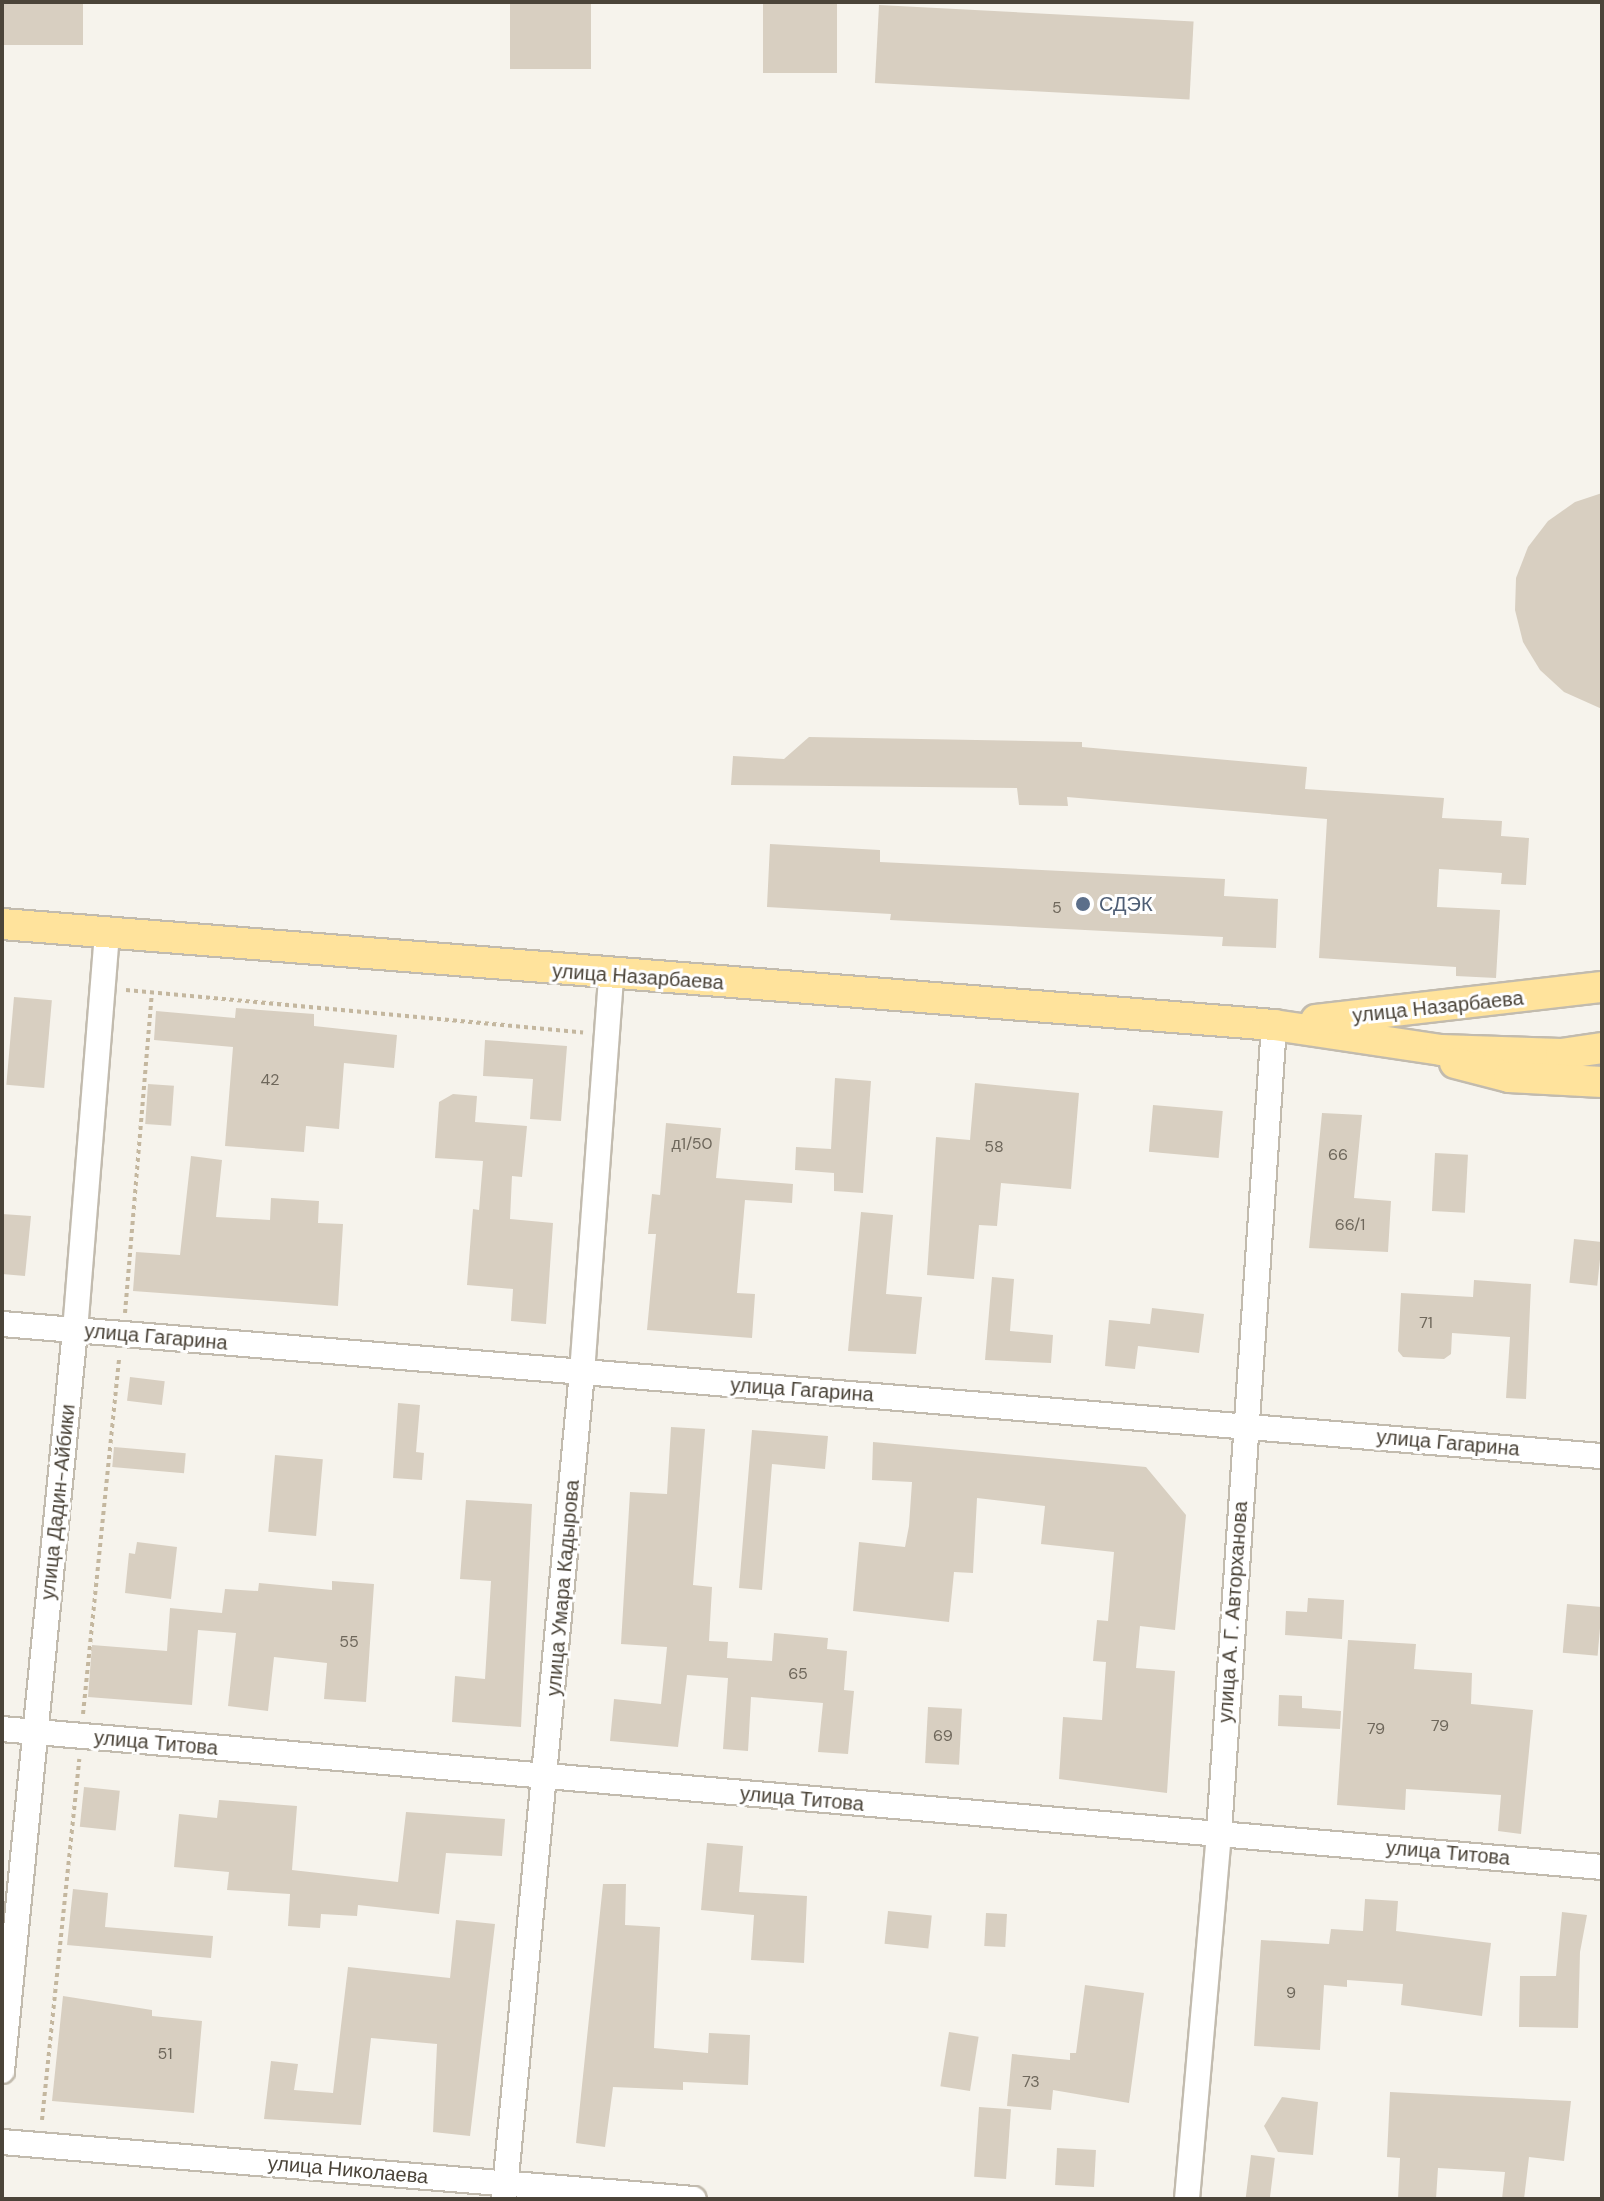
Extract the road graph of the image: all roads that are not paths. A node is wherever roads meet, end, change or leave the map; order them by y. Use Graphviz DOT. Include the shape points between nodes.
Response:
graph roads {
  1 [pos="2,924"];
  2 [pos="107,932"];
  3 [pos="611,976"];
  4 [pos="1602,987"];
  5 [pos="1274,1025"];
  6 [pos="1384,1041"];
  7 [pos="1602,1048"];
  8 [pos="1602,1082"];
  9 [pos="2,1324"];
  10 [pos="75,1331"];
  11 [pos="582,1373"];
  12 [pos="1245,1425"];
  13 [pos="1602,1456"];
  14 [pos="2,1729"];
  15 [pos="35,1732"];
  16 [pos="545,1778"];
  17 [pos="1219,1832"];
  18 [pos="1602,1867"];
  19 [pos="2,2071"];
  20 [pos="2,2142"];
  21 [pos="505,2191"];
  22 [pos="694,2199"];
  23 [pos="1187,2199"];
  1 -- 2 [label="main road, улица Назарбаева"];
  2 -- 3 [label="main road, улица Назарбаева"];
  2 -- 10 [label="street, улица Дадин-Айбики"];
  3 -- 5 [label="main road, улица Назарбаева"];
  3 -- 11 [label="street, улица Умара Кадырова"];
  4 -- 5 [label="main road, улица Назарбаева"];
  5 -- 6 [label="main road, улица Назарбаева"];
  5 -- 12 [label="street, улица А. Г. Авторханова"];
  6 -- 7 [label="main road, улица Назарбаева" via="1561,1054"];
  6 -- 8 [label="main road" via="1509,1077"];
  9 -- 10 [label="street, улица Гагарина"];
  10 -- 11 [label="street, улица Гагарина"];
  10 -- 15 [label="street, улица Дадин-Айбики"];
  11 -- 12 [label="street, улица Гагарина"];
  11 -- 16 [label="street, улица Умара Кадырова"];
  12 -- 13 [label="street, улица Гагарина"];
  12 -- 17 [label="street, улица А. Г. Авторханова"];
  14 -- 15 [label="street, улица Титова"];
  15 -- 16 [label="street, улица Титова"];
  15 -- 19 [label="street, улица Дадин-Айбики"];
  16 -- 17 [label="street, улица Титова"];
  16 -- 21 [label="street, улица Умара Кадырова"];
  17 -- 18 [label="street, улица Титова"];
  17 -- 23 [label="street, улица А. Г. Авторханова"];
  20 -- 21 [label="street, улица Николаева"];
  21 -- 22 [label="street, улица Николаева"];
}
